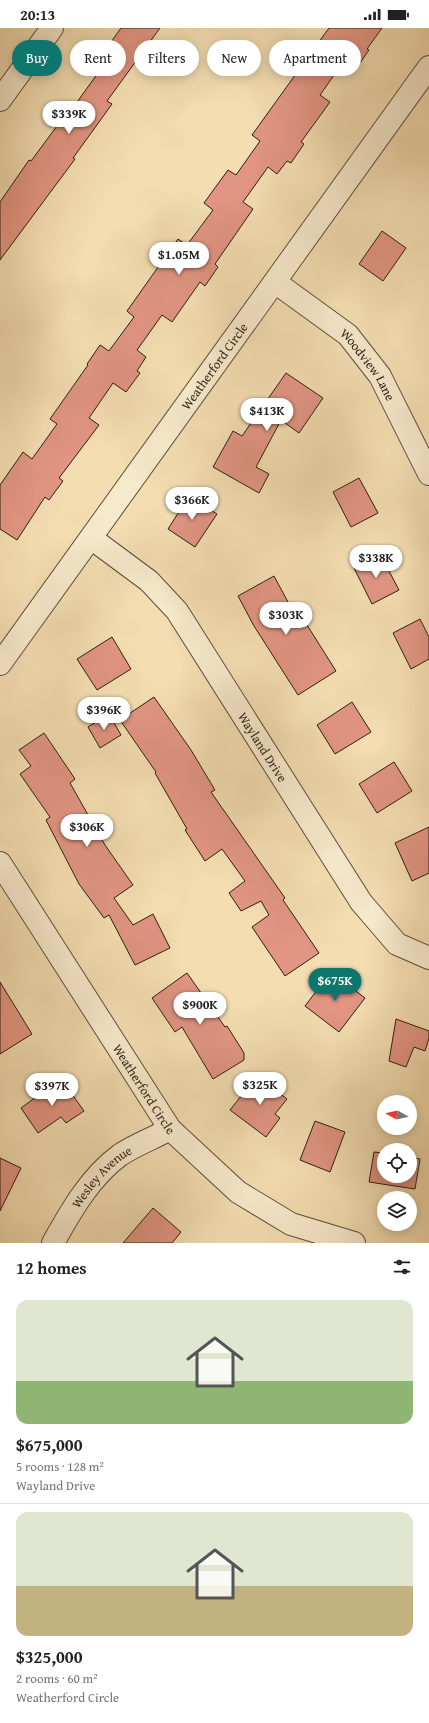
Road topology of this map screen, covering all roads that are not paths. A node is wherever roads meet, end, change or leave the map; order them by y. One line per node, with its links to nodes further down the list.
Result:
1 (52, 28): 3 (street)
2 (429, 67): 5 (street, Weatherford Circle)
3 (7, 76): 4 (street)
4 (0, 100)
5 (275, 282): 6 (street, Woodview Lane); 7 (street, Weatherford Circle)
6 (429, 474)
7 (91, 538): 8 (street, Weatherford Circle); 10 (street, Wayland Drive)
8 (0, 664)
9 (0, 863): 11 (street, Weatherford Circle)
10 (429, 958)
11 (170, 1129): 12 (street, Wesley Avenue); 13 (street, Weatherford Circle)
12 (53, 1243)
13 (354, 1243)

